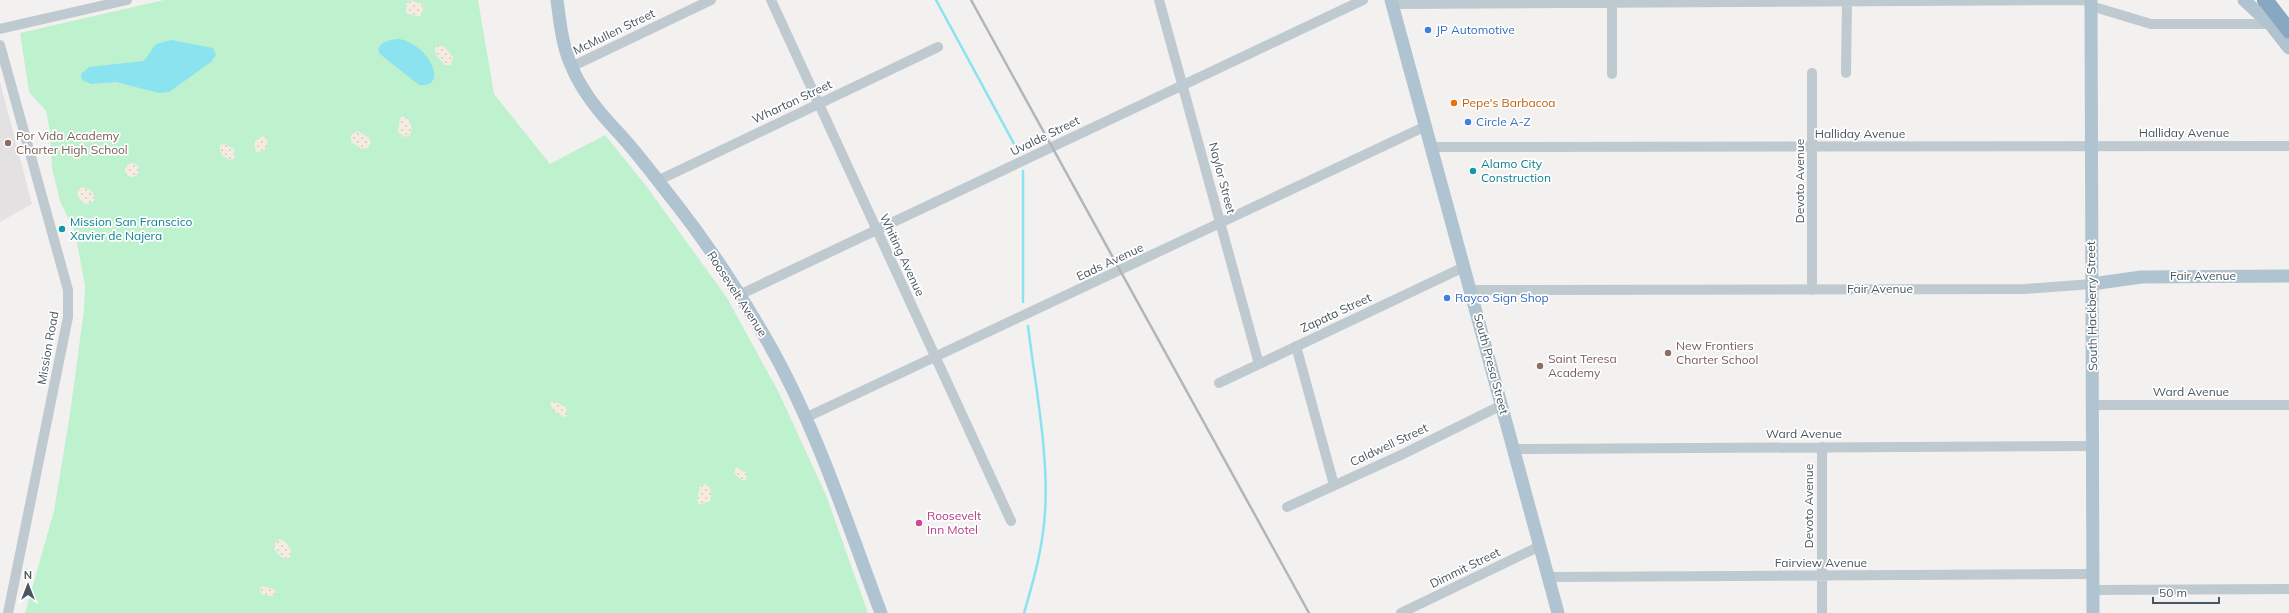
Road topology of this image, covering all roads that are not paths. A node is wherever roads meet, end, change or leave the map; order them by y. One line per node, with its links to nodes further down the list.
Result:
1 (127, 0): 14 (street)
2 (557, 0): 19 (main road, Roosevelt Avenue)
3 (710, 0): 19 (street, McMullen Street)
4 (771, 0): 24 (street, Whiting Avenue)
5 (1159, 0): 23 (street, Naylor Street)
6 (1363, 0): 23 (street, Uvalde Street)
7 (2244, 0): 13 (main road)
8 (2265, 0): 15 (highway)
9 (1847, 1): 11 (street); 12 (street); 21 (street)
10 (1392, 2): 11 (street); 25 (main road, South Presa Street)
11 (1612, 2): 22 (street)
12 (2091, 2): 13 (street); 28 (main road, South Hackberry Street)
13 (2270, 24): 18 (main road)
14 (0, 29)
15 (2289, 31)
16 (0, 45): 59 (street, Mission Road)
17 (938, 47): 24 (street, Wharton Street)
18 (2289, 48)
19 (571, 67): 30 (main road, Roosevelt Avenue)
20 (1812, 73): 29 (street, Devoto Avenue)
21 (1846, 73)
22 (1612, 74)
23 (1182, 85): 31 (street, Naylor Street); 32 (street, Uvalde Street)
24 (818, 104): 30 (street, Wharton Street); 32 (street, Whiting Avenue)
25 (1426, 126): 27 (main road, South Presa Street); 31 (street, Eads Avenue)
26 (2289, 146): 28 (street, Halliday Avenue)
27 (1432, 147): 29 (street, Halliday Avenue); 33 (main road, South Presa Street)
28 (2090, 147): 29 (street, Halliday Avenue); 35 (main road, South Hackberry Street)
29 (1813, 148): 37 (street, Devoto Avenue)
30 (656, 181): 38 (main road, Roosevelt Avenue)
31 (1220, 224): 40 (street, Eads Avenue); 41 (street, Naylor Street)
32 (877, 231): 38 (street, Uvalde Street); 40 (street, Whiting Avenue)
33 (1464, 267): 36 (main road, South Presa Street); 39 (street, Zapata Street)
34 (2289, 276): 35 (main road, Fair Avenue)
35 (2092, 284): 37 (street, Fair Avenue); 44 (main road, South Hackberry Street)
36 (1470, 290): 37 (street, Fair Avenue); 43 (main road, South Presa Street)
37 (1812, 290)
38 (739, 295): 46 (main road, Roosevelt Avenue)
39 (1296, 346): 41 (street, Zapata Street); 50 (street)
40 (936, 358): 46 (street, Eads Avenue); 52 (street, Whiting Avenue)
41 (1259, 364): 42 (street, Zapata Street)
42 (1219, 383)
43 (1502, 405): 49 (main road, South Presa Street); 50 (street, Caldwell Street)
44 (2093, 405): 45 (street, Ward Avenue); 47 (main road, South Hackberry Street)
45 (2289, 405)
46 (805, 418): 60 (main road, Roosevelt Avenue)
47 (2094, 446): 48 (street, Ward Avenue); 54 (main road, South Hackberry Street)
48 (1822, 447): 49 (street, Ward Avenue); 55 (street, Devoto Avenue)
49 (1514, 449): 53 (main road, South Presa Street)
50 (1334, 485): 51 (street, Caldwell Street)
51 (1287, 507)
52 (1011, 521)
53 (1540, 546): 56 (main road, South Presa Street); 61 (street, Dimmit Street)
54 (2093, 574): 55 (street, Fairview Avenue); 57 (main road, South Hackberry Street)
55 (1822, 576): 56 (street, Fairview Avenue); 63 (street, Devoto Avenue)
56 (1549, 577): 62 (main road, South Presa Street)
57 (2093, 590): 58 (street); 64 (main road, South Hackberry Street)
58 (2289, 590)
59 (8, 613)
60 (881, 613)
61 (1402, 613)
62 (1558, 613)
63 (1822, 613)
64 (2093, 613)

